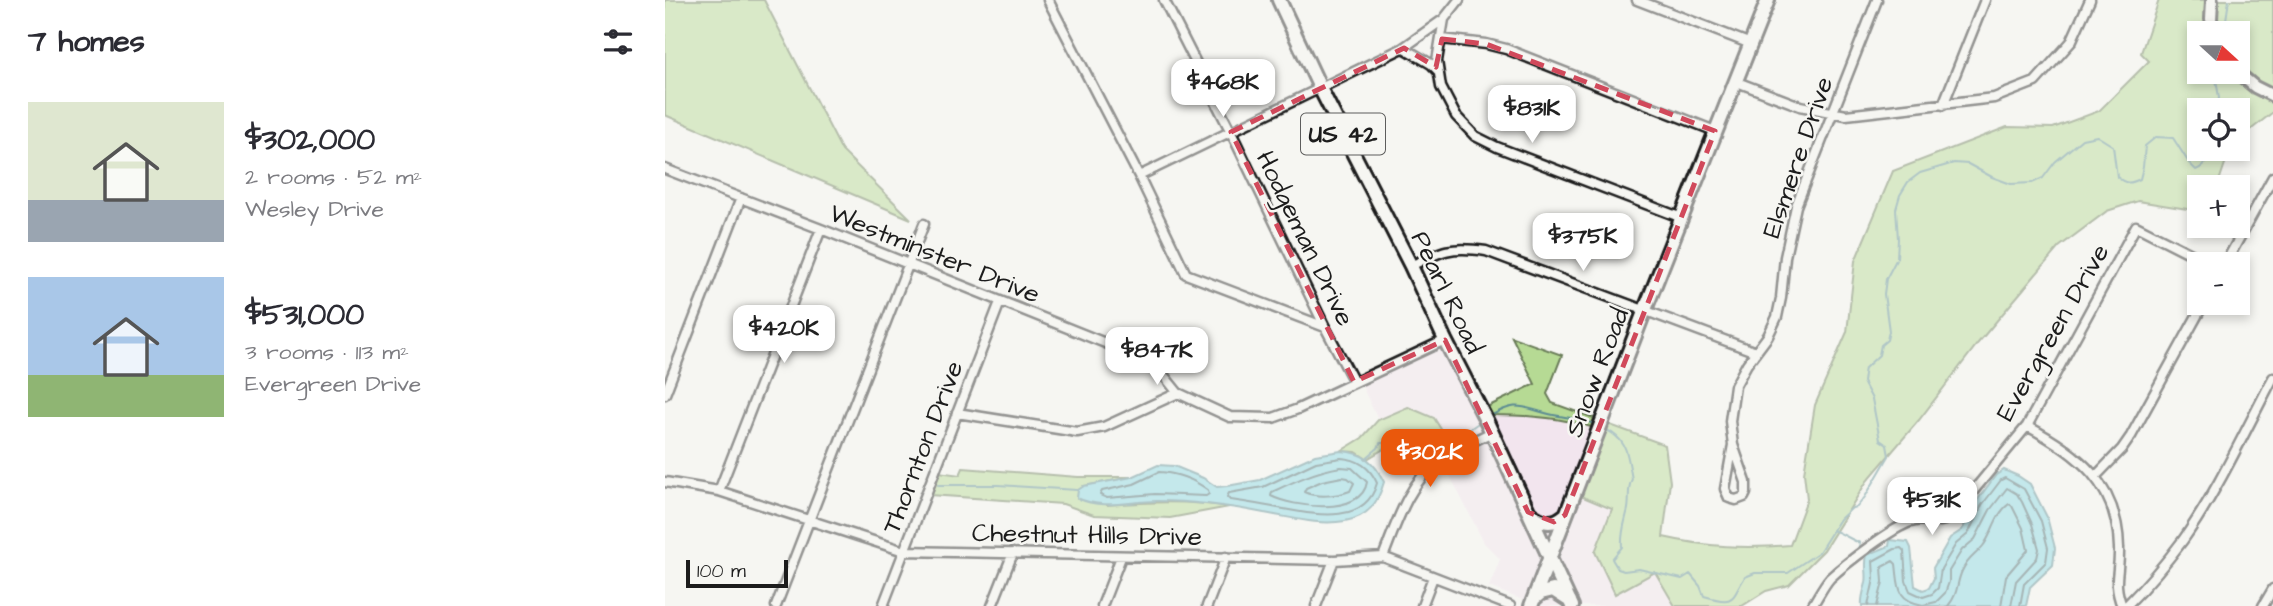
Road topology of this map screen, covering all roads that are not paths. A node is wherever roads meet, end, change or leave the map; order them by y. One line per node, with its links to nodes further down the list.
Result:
1 (1048, 0): 26 (street)
2 (1164, 0): 24 (street, Hodgeman Drive)
3 (1279, 0): 19 (main road, Pearl Road / US 42)
4 (1459, 0): 11 (street)
5 (1637, 0): 14 (street)
6 (1768, 0): 14 (main road, Snow Road)
7 (1877, 0): 22 (street, Elsmere Drive)
8 (1985, 0): 21 (street)
9 (2089, 0): 21 (street)
10 (2212, 0): 12 (street)
11 (1444, 19): 13 (street); 15 (street)
12 (2211, 21)
13 (1442, 39): 16 (street); 23 (street)
14 (1751, 44): 17 (main road, Snow Road)
15 (1404, 48): 16 (street); 19 (street)
16 (1438, 71): 29 (street)
17 (1737, 82): 22 (street); 23 (main road, Snow Road)
18 (2251, 84): 20 (street)
19 (1320, 88): 24 (street); 35 (main road, Pearl Road / US 42)
20 (2273, 96)
21 (1943, 105): 22 (street)
22 (1832, 113): 41 (street, Elsmere Drive)
23 (1715, 131): 29 (main road, Snow Road)
24 (1231, 132): 26 (street); 39 (street, Hodgeman Drive)
25 (665, 169): 28 (street, Westminster Drive)
26 (1139, 176): 39 (street)
27 (2273, 177): 33 (street)
28 (741, 198): 31 (street, Westminster Drive); 45 (street)
29 (1682, 218): 37 (main road, Snow Road)
30 (923, 224): 34 (street)
31 (821, 229): 34 (street, Westminster Drive); 52 (street)
32 (2187, 252): 48 (street, Evergreen Drive)
33 (2232, 252)
34 (907, 264): 36 (street, Westminster Drive); 55 (street)
35 (1411, 266): 37 (street); 40 (main road, Pearl Road / US 42)
36 (1000, 302): 44 (street, Westminster Drive); 46 (street, Thornton Drive)
37 (1644, 312): 41 (street); 54 (main road, Snow Road)
38 (2197, 315): 50 (street)
39 (1325, 327): 43 (street, Hodgeman Drive)
40 (1445, 340): 43 (street); 47 (main road, Pearl Road / US 42)
41 (1756, 352): 49 (street, Elsmere Drive)
42 (2273, 378): 76 (street)
43 (1354, 382): 44 (street)
44 (1178, 393): 46 (street)
45 (665, 394)
46 (957, 413): 56 (street, Thornton Drive)
47 (1487, 423): 53 (main road, Pearl Road / US 42); 60 (street)
48 (2027, 426): 50 (street); 75 (street, Evergreen Drive)
49 (1733, 445): 49 (street, Elsmere Drive)
50 (2096, 476): 76 (street)
51 (665, 482): 52 (street, Chestnut Hills Drive)
52 (719, 491): 55 (street, Chestnut Hills Drive)
53 (1528, 512): 54 (main road); 61 (main road, Pearl Road / US 42)
54 (1565, 515): 61 (main road, Snow Road)
55 (809, 519): 56 (street, Chestnut Hills Drive); 67 (street)
56 (904, 551): 57 (street, Chestnut Hills Drive); 68 (street, Thornton Drive)
57 (1013, 553): 58 (street, Chestnut Hills Drive); 69 (street)
58 (1121, 557): 59 (street, Chestnut Hills Drive); 70 (street)
59 (1226, 557): 62 (street, Chestnut Hills Drive); 71 (street)
60 (1383, 557): 62 (street, Chestnut Hills Drive); 63 (street, Chestnut Hills Drive)
61 (1549, 558): 65 (main road, Snow Road); 66 (main road, Pearl Road / US 42)
62 (1334, 560): 72 (street)
63 (1433, 577): 73 (street); 74 (street, Chestnut Hills Drive)
64 (2273, 589): 77 (street)
65 (1532, 602): 66 (main road)
66 (1571, 604)
67 (776, 606)
68 (883, 606)
69 (992, 606)
70 (1102, 606)
71 (1207, 606)
72 (1316, 606)
73 (1422, 606)
74 (1510, 606)
75 (1812, 606)
76 (2124, 606)
77 (2263, 606)

